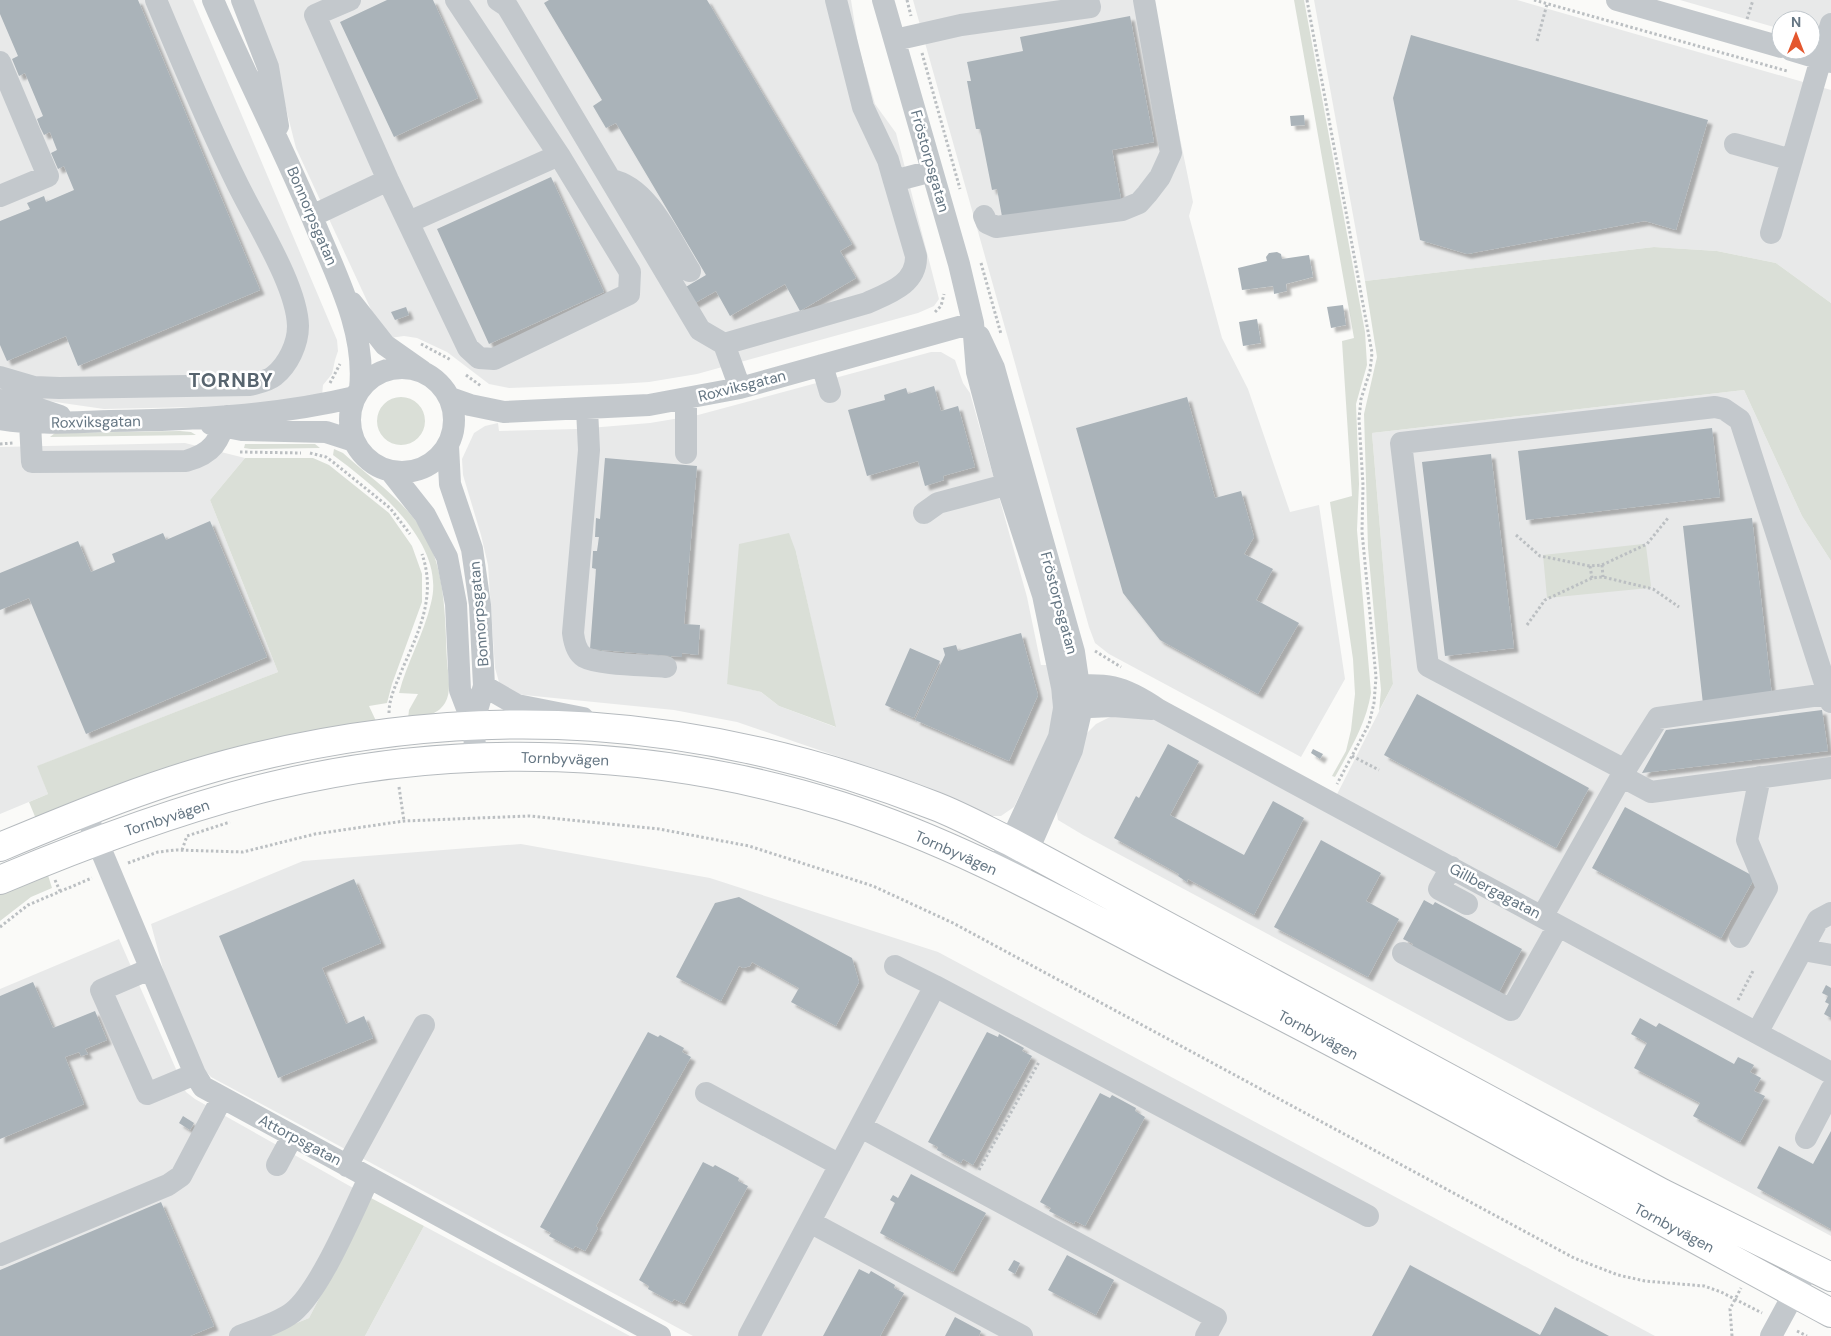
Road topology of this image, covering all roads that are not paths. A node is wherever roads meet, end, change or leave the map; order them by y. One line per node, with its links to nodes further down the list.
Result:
1 (156, 0): 37 (street)
2 (213, 0): 18 (street, Bonnorpsgatan)
3 (242, 0): 18 (street, Bonnorpsgatan)
4 (350, 0): 23 (street)
5 (456, 0): 20 (street)
6 (836, 0): 25 (street)
7 (883, 0): 13 (street, Fröstorpsgatan)
8 (1088, 0): 13 (street)
9 (1144, 0): 28 (street)
10 (1617, 0): 14 (street)
11 (507, 2): 24 (street)
12 (1831, 24): 17 (street)
13 (895, 40): 22 (street, Fröstorpsgatan)
14 (1771, 44)
15 (1810, 60): 17 (street)
16 (0, 62): 26 (street)
17 (1822, 66): 21 (street)
18 (280, 142): 27 (street, Bonnorpsgatan)
19 (1735, 144): 21 (street)
20 (559, 155): 29 (street); 29 (street)
21 (1792, 160): 30 (street)
22 (932, 171): 25 (street); 33 (street, Fröstorpsgatan)
23 (388, 180): 27 (street); 29 (street)
24 (611, 180): 31 (street); 34 (street)
25 (894, 181): 34 (street)
26 (0, 196)
27 (312, 216): 32 (street, Bonnorpsgatan)
28 (984, 216)
29 (409, 222)
30 (1771, 233)
31 (690, 271)
32 (343, 290): 36 (street, Bonnorpsgatan); 40 (street, Bonnorpsgatan)
33 (973, 324): 35 (street, Roxviksgatan); 54 (street, Fröstorpsgatan)
34 (724, 344): 38 (street)
35 (822, 365): 38 (street, Roxviksgatan); 39 (street)
36 (427, 374): 40 (street); 41 (street)
37 (0, 377)
38 (740, 388): 43 (street, Roxviksgatan)
39 (830, 392)
40 (358, 393): 48 (street, Roxviksgatan); 51 (street)
41 (450, 398): 45 (street, Roxviksgatan); 50 (street)
42 (0, 400): 47 (street)
43 (686, 400): 44 (street, Roxviksgatan); 52 (street)
44 (587, 409): 45 (street, Roxviksgatan); 56 (street)
45 (504, 412): 50 (street, Roxviksgatan)
46 (0, 419): 49 (street, Roxviksgatan)
47 (77, 422): 48 (street, Roxviksgatan); 49 (street, Roxviksgatan)
48 (222, 429): 49 (street); 51 (street, Roxviksgatan)
49 (30, 433)
50 (451, 438): 53 (street); 57 (street, Bonnorpsgatan)
51 (354, 441): 53 (street)
52 (686, 453)
53 (391, 472): 60 (street, Bonnorpsgatan)
54 (1016, 482): 55 (street); 58 (street, Fröstorpsgatan)
55 (924, 513)
56 (666, 666)
57 (484, 686): 60 (street, Bonnorpsgatan); 61 (street)
58 (1072, 697): 68 (street, Fröstorpsgatan); 70 (street, Gillbergagatan)
59 (1829, 698): 64 (street); 64 (street)
60 (474, 724): 61 (main road, Tornbyvägen); 62 (street, Bonnorpsgatan); 66 (main road, Tornbyvägen)
61 (650, 731): 68 (main road, Tornbyvägen)
62 (476, 757): 67 (main road, Tornbyvägen); 71 (main road, Tornbyvägen)
63 (1831, 768): 65 (street)
64 (1623, 773): 65 (street); 75 (street)
65 (1760, 777): 76 (street)
66 (84, 812): 67 (street, Attorpsgatan); 69 (main road, Tornbyvägen)
67 (96, 842): 72 (main road, Tornbyvägen); 81 (street, Attorpsgatan)
68 (1020, 846): 71 (street, Fröstorpsgatan); 100 (main road, Tornbyvägen)
69 (0, 847)
70 (1451, 868): 73 (street); 75 (street, Gillbergagatan)
71 (1006, 876): 101 (main road, Tornbyvägen)
72 (0, 880)
73 (1466, 904)
74 (1831, 913): 77 (street)
75 (1550, 921): 78 (street); 84 (street, Gillbergagatan)
76 (1740, 937)
77 (1803, 950): 79 (street); 84 (street)
78 (1402, 953)
79 (1831, 955)
80 (895, 966): 82 (street)
81 (150, 969): 86 (street, Attorpsgatan); 86 (street)
82 (935, 986): 90 (street); 97 (street)
83 (424, 1025): 95 (street)
84 (1762, 1025): 85 (street, Gillbergagatan)
85 (1831, 1073)
86 (195, 1074): 89 (street, Attorpsgatan)
87 (1831, 1090): 92 (street)
88 (706, 1093): 94 (street)
89 (222, 1098): 91 (street, Attorpsgatan); 99 (street)
90 (861, 1126): 94 (street); 108 (street)
91 (292, 1137): 93 (street); 95 (street, Attorpsgatan)
92 (1806, 1138)
93 (277, 1165)
94 (840, 1165): 98 (street)
95 (347, 1166): 96 (street, Attorpsgatan)
96 (369, 1178): 104 (street); 105 (street, Attorpsgatan)
97 (1368, 1216)
98 (810, 1222): 106 (street); 107 (street)
99 (0, 1255)
100 (1820, 1271): 101 (street)
101 (1794, 1293): 102 (main road, Tornbyvägen); 103 (street)
102 (1831, 1313)
103 (1775, 1329)
104 (240, 1336)
105 (660, 1336)
106 (750, 1336)
107 (1022, 1336)
108 (1206, 1336)

